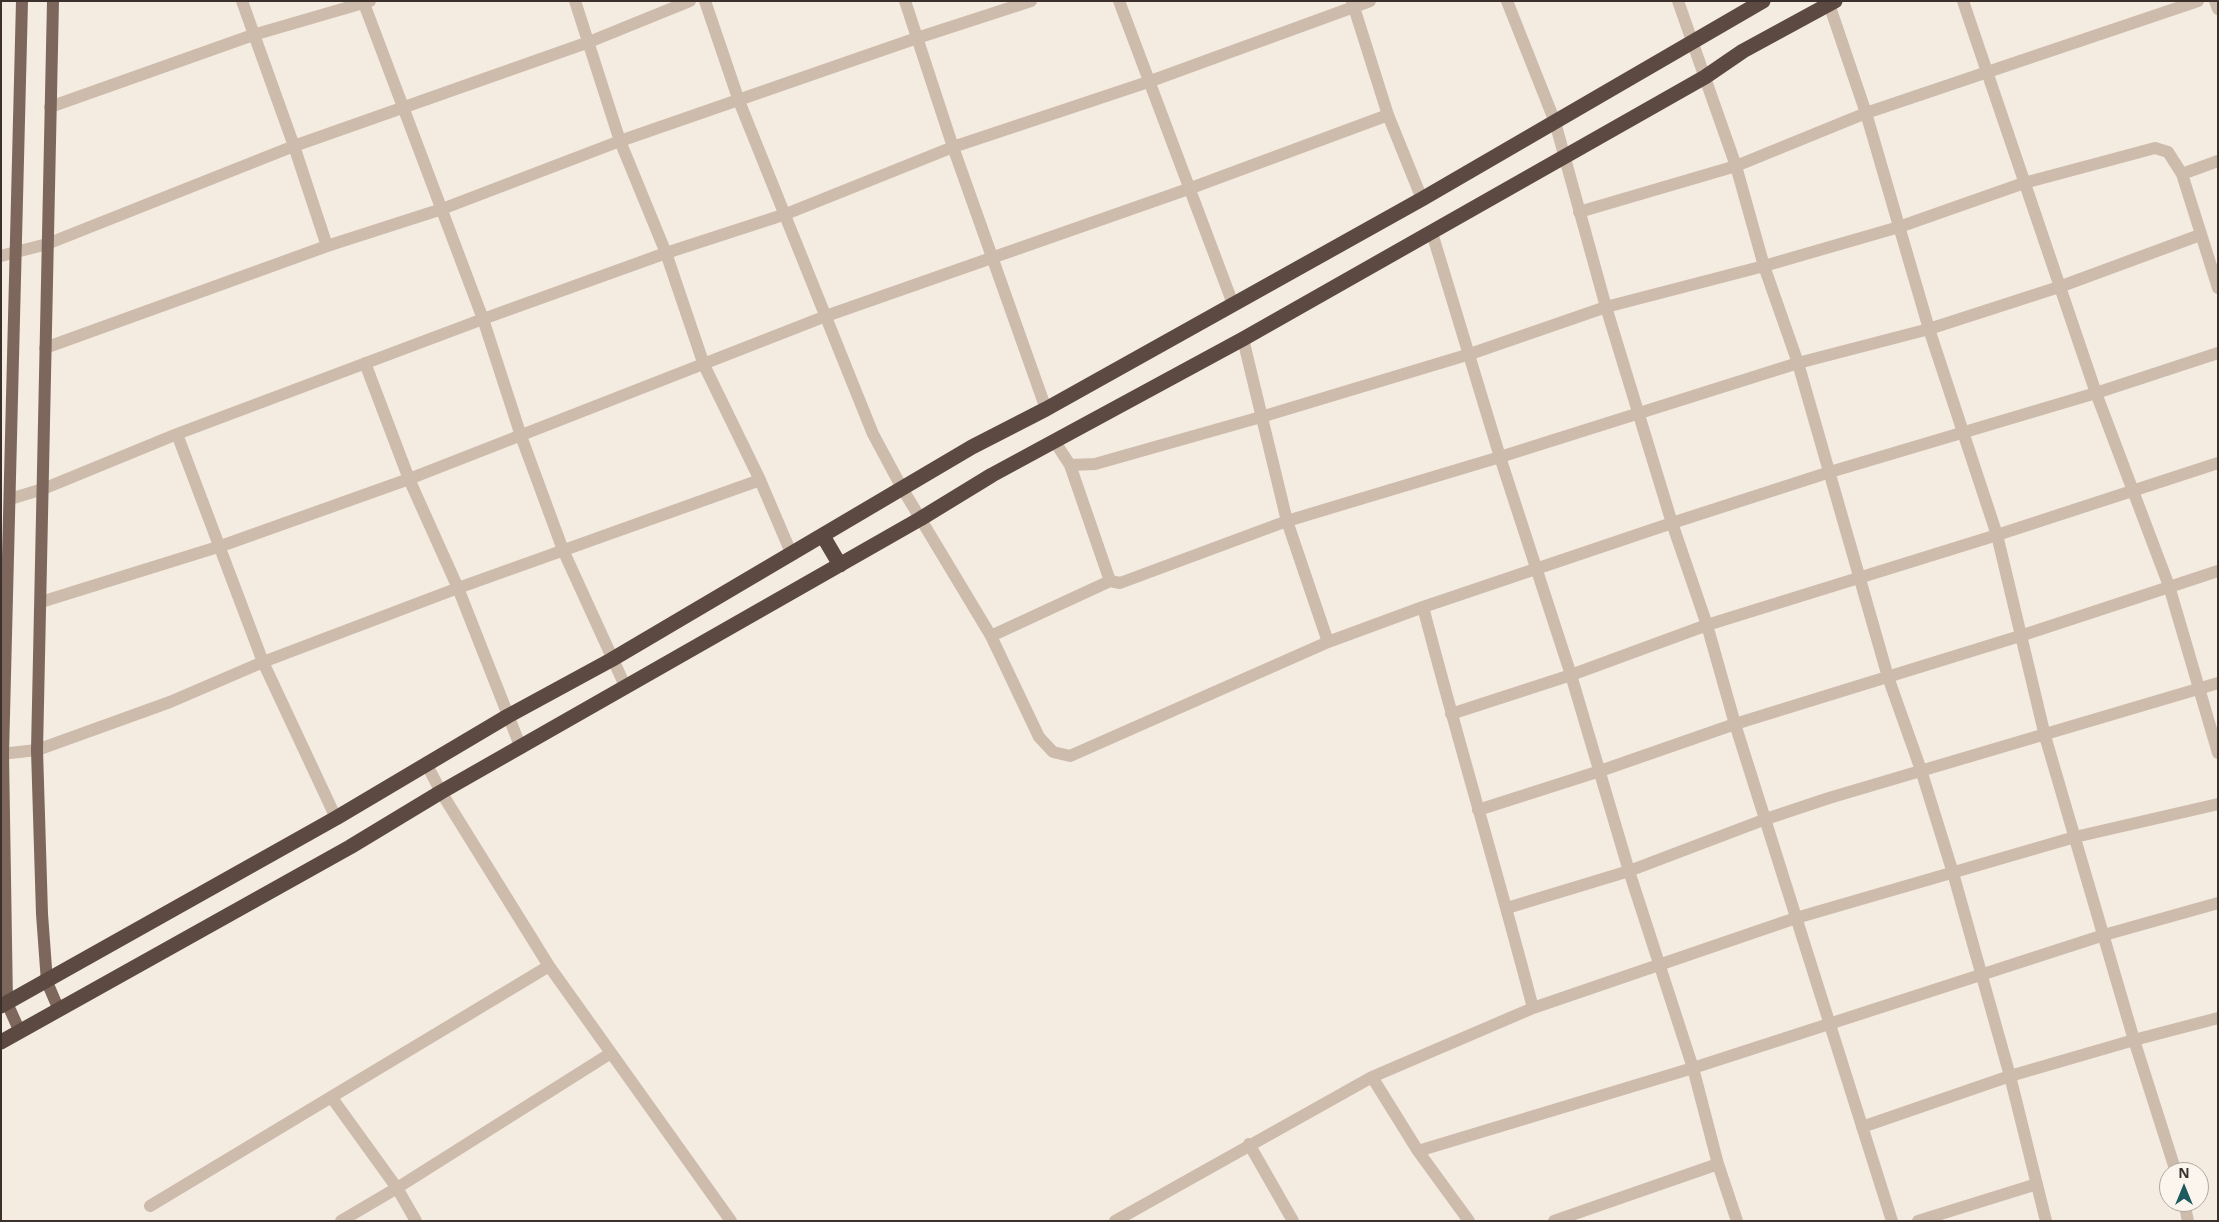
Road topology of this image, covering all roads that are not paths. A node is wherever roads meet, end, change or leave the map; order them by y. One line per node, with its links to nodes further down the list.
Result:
1 (22, 1): 52 (main road)
2 (53, 1): 30 (main road)
3 (242, 1): 21 (street)
4 (575, 1): 23 (street)
5 (690, 1): 23 (street)
6 (705, 1): 28 (street)
7 (905, 1): 22 (street)
8 (1031, 1): 22 (street)
9 (1119, 1): 27 (street)
10 (1370, 1): 19 (street)
11 (1507, 1): 33 (street)
12 (1678, 1): 24 (street)
13 (1763, 1): 24 (highway)
14 (1963, 1): 25 (street)
15 (2198, 1): 25 (street)
16 (2215, 1): 20 (street)
17 (366, 2): 21 (street); 29 (street)
18 (1831, 2): 26 (highway); 31 (street)
19 (1353, 4): 27 (street); 32 (street)
20 (2218, 9)
21 (253, 35): 30 (street); 35 (street)
22 (918, 38): 28 (street); 36 (street)
23 (589, 42): 29 (street); 34 (street)
24 (1693, 42): 26 (street); 33 (highway)
25 (1988, 72): 31 (street); 41 (street)
26 (1705, 77): 37 (highway); 39 (street)
27 (1148, 82): 36 (street); 42 (street)
28 (739, 101): 34 (street); 46 (street)
29 (402, 106): 35 (street); 44 (street)
30 (50, 107): 50 (main road)
31 (1866, 113): 39 (street); 47 (street)
32 (1388, 115): 42 (street); 43 (street)
33 (1555, 122): 37 (street); 43 (highway)
34 (620, 141): 44 (street); 53 (street)
35 (294, 146): 50 (street); 51 (street)
36 (953, 147): 46 (street); 55 (street)
37 (1564, 156): 45 (street); 48 (highway)
38 (2218, 161): 40 (street)
39 (1736, 166): 45 (street); 56 (street)
40 (2182, 174): 41 (street); 49 (street)
41 (2024, 184): 47 (street); 57 (street)
42 (1191, 188): 55 (street); 59 (street)
43 (1422, 200): 59 (highway)
44 (442, 209): 51 (street); 62 (street)
45 (1579, 212): 60 (street)
46 (786, 214): 53 (street); 61 (street)
47 (1899, 226): 56 (street); 63 (street)
48 (1432, 233): 64 (highway); 67 (street)
49 (2200, 235): 57 (street); 58 (street)
50 (47, 244): 52 (street); 65 (main road)
51 (327, 246): 65 (street)
52 (15, 252): 54 (street); 88 (main road)
53 (666, 253): 62 (street); 70 (street)
54 (1, 256)
55 (993, 256): 61 (street); 72 (street)
56 (1764, 266): 60 (street); 69 (street)
57 (2059, 287): 63 (street); 71 (street)
58 (2218, 288)
59 (1233, 304): 72 (highway)
60 (1606, 307): 67 (street); 73 (street)
61 (826, 316): 70 (street); 85 (street)
62 (483, 319): 68 (street); 77 (street)
63 (1929, 329): 69 (street); 75 (street)
64 (1243, 339): 74 (street); 78 (highway)
65 (45, 348): 86 (main road)
66 (2218, 353): 71 (street)
67 (1470, 354): 74 (street); 79 (street)
68 (365, 363): 76 (street); 83 (street)
69 (1798, 363): 73 (street); 82 (street)
70 (704, 365): 77 (street); 84 (street)
71 (2096, 393): 75 (street); 87 (street)
72 (1046, 409): 85 (highway)
73 (1640, 414): 79 (street); 91 (street)
74 (1261, 417): 81 (street); 90 (street)
75 (1962, 432): 82 (street); 92 (street)
76 (177, 434): 86 (street); 94 (street)
77 (521, 436): 83 (street); 95 (street)
78 (1055, 442): 81 (street); 89 (highway)
79 (1500, 458): 90 (street); 98 (street)
80 (2218, 463): 87 (street)
81 (1070, 465): 101 (street)
82 (1830, 472): 91 (street); 100 (street)
83 (409, 478): 94 (street); 103 (street)
84 (760, 480): 95 (street); 96 (street)
85 (902, 488): 89 (street); 93 (highway)
86 (43, 489): 88 (street); 104 (main road)
87 (2132, 491): 92 (street); 102 (street)
88 (10, 499): 124 (main road)
89 (920, 519): 97 (highway); 107 (street)
90 (1287, 521): 101 (street); 109 (street)
91 (1672, 523): 98 (street); 106 (street)
92 (1997, 535): 100 (street); 108 (street)
93 (823, 536): 96 (highway); 97 (highway)
94 (221, 546): 104 (street); 111 (street)
95 (563, 550): 103 (street); 110 (street)
96 (792, 555): 110 (highway)
97 (840, 565): 115 (highway)
98 (1536, 569): 105 (street); 112 (street)
99 (2218, 571): 102 (street)
100 (1859, 577): 106 (street); 113 (street)
101 (1110, 581): 107 (street)
102 (2170, 586): 108 (street); 116 (street)
103 (458, 588): 111 (street); 118 (street)
104 (41, 602): 122 (main road)
105 (1423, 607): 109 (street); 117 (street)
106 (1707, 625): 112 (street); 119 (street)
107 (991, 636): 109 (street)
108 (2020, 636): 113 (street); 120 (street)
109 (1328, 642)
110 (611, 660): 115 (street); 118 (highway)
111 (264, 662): 122 (street); 131 (street)
112 (1571, 675): 117 (street); 127 (street)
113 (1888, 677): 119 (street); 126 (street)
114 (2218, 683): 116 (street)
115 (626, 688): 121 (highway)
116 (2199, 690): 120 (street); 123 (street)
117 (1451, 714): 130 (street)
118 (508, 716): 121 (street); 125 (highway)
119 (1735, 724): 127 (street); 132 (street)
120 (2045, 736): 126 (street); 133 (street)
121 (521, 748): 128 (highway)
122 (37, 750): 124 (street); 143 (main road)
123 (2218, 753)
124 (2, 754): 144 (main road)
125 (426, 763): 128 (street); 131 (highway)
126 (1921, 770): 132 (street); 135 (street)
127 (1600, 771): 130 (street); 134 (street)
128 (441, 792): 141 (street); 146 (highway)
129 (2218, 804): 133 (street)
130 (1478, 810): 137 (street)
131 (336, 818): 143 (highway)
132 (1766, 820): 134 (street); 138 (street)
133 (2075, 837): 135 (street); 139 (street)
134 (1629, 871): 137 (street); 140 (street)
135 (1954, 873): 138 (street); 142 (street)
136 (2218, 903): 139 (street)
137 (1507, 908): 145 (street)
138 (1796, 918): 140 (street); 148 (street)
139 (2104, 935): 142 (street); 150 (street)
140 (1659, 964): 145 (street); 153 (street)
141 (549, 966): 152 (street); 156 (street)
142 (1983, 975): 148 (street); 154 (street)
143 (46, 982): 144 (highway); 146 (main road)
144 (4, 1004): 149 (main road)
145 (1533, 1008): 155 (street)
146 (59, 1010): 149 (highway)
147 (2218, 1018): 150 (street)
148 (1829, 1024): 153 (street); 157 (street)
149 (20, 1032): 151 (highway)
150 (2134, 1040): 154 (street); 160 (street)
151 (1, 1042)
152 (612, 1053): 163 (street); 167 (street)
153 (1693, 1068): 159 (street); 161 (street)
154 (2010, 1076): 157 (street); 162 (street)
155 (1372, 1077): 158 (street); 159 (street)
156 (332, 1098): 163 (street); 164 (street)
157 (1862, 1127): 173 (street)
158 (1249, 1144): 168 (street); 169 (street)
159 (1418, 1151): 170 (street)
160 (2173, 1162)
161 (1718, 1164): 171 (street); 172 (street)
162 (2037, 1184): 174 (street); 175 (street)
163 (397, 1188): 165 (street); 166 (street)
164 (150, 1206)
165 (341, 1221)
166 (416, 1221)
167 (731, 1221)
168 (1115, 1221)
169 (1293, 1221)
170 (1469, 1221)
171 (1554, 1221)
172 (1737, 1221)
173 (1892, 1221)
174 (1918, 1221)
175 (2046, 1221)

